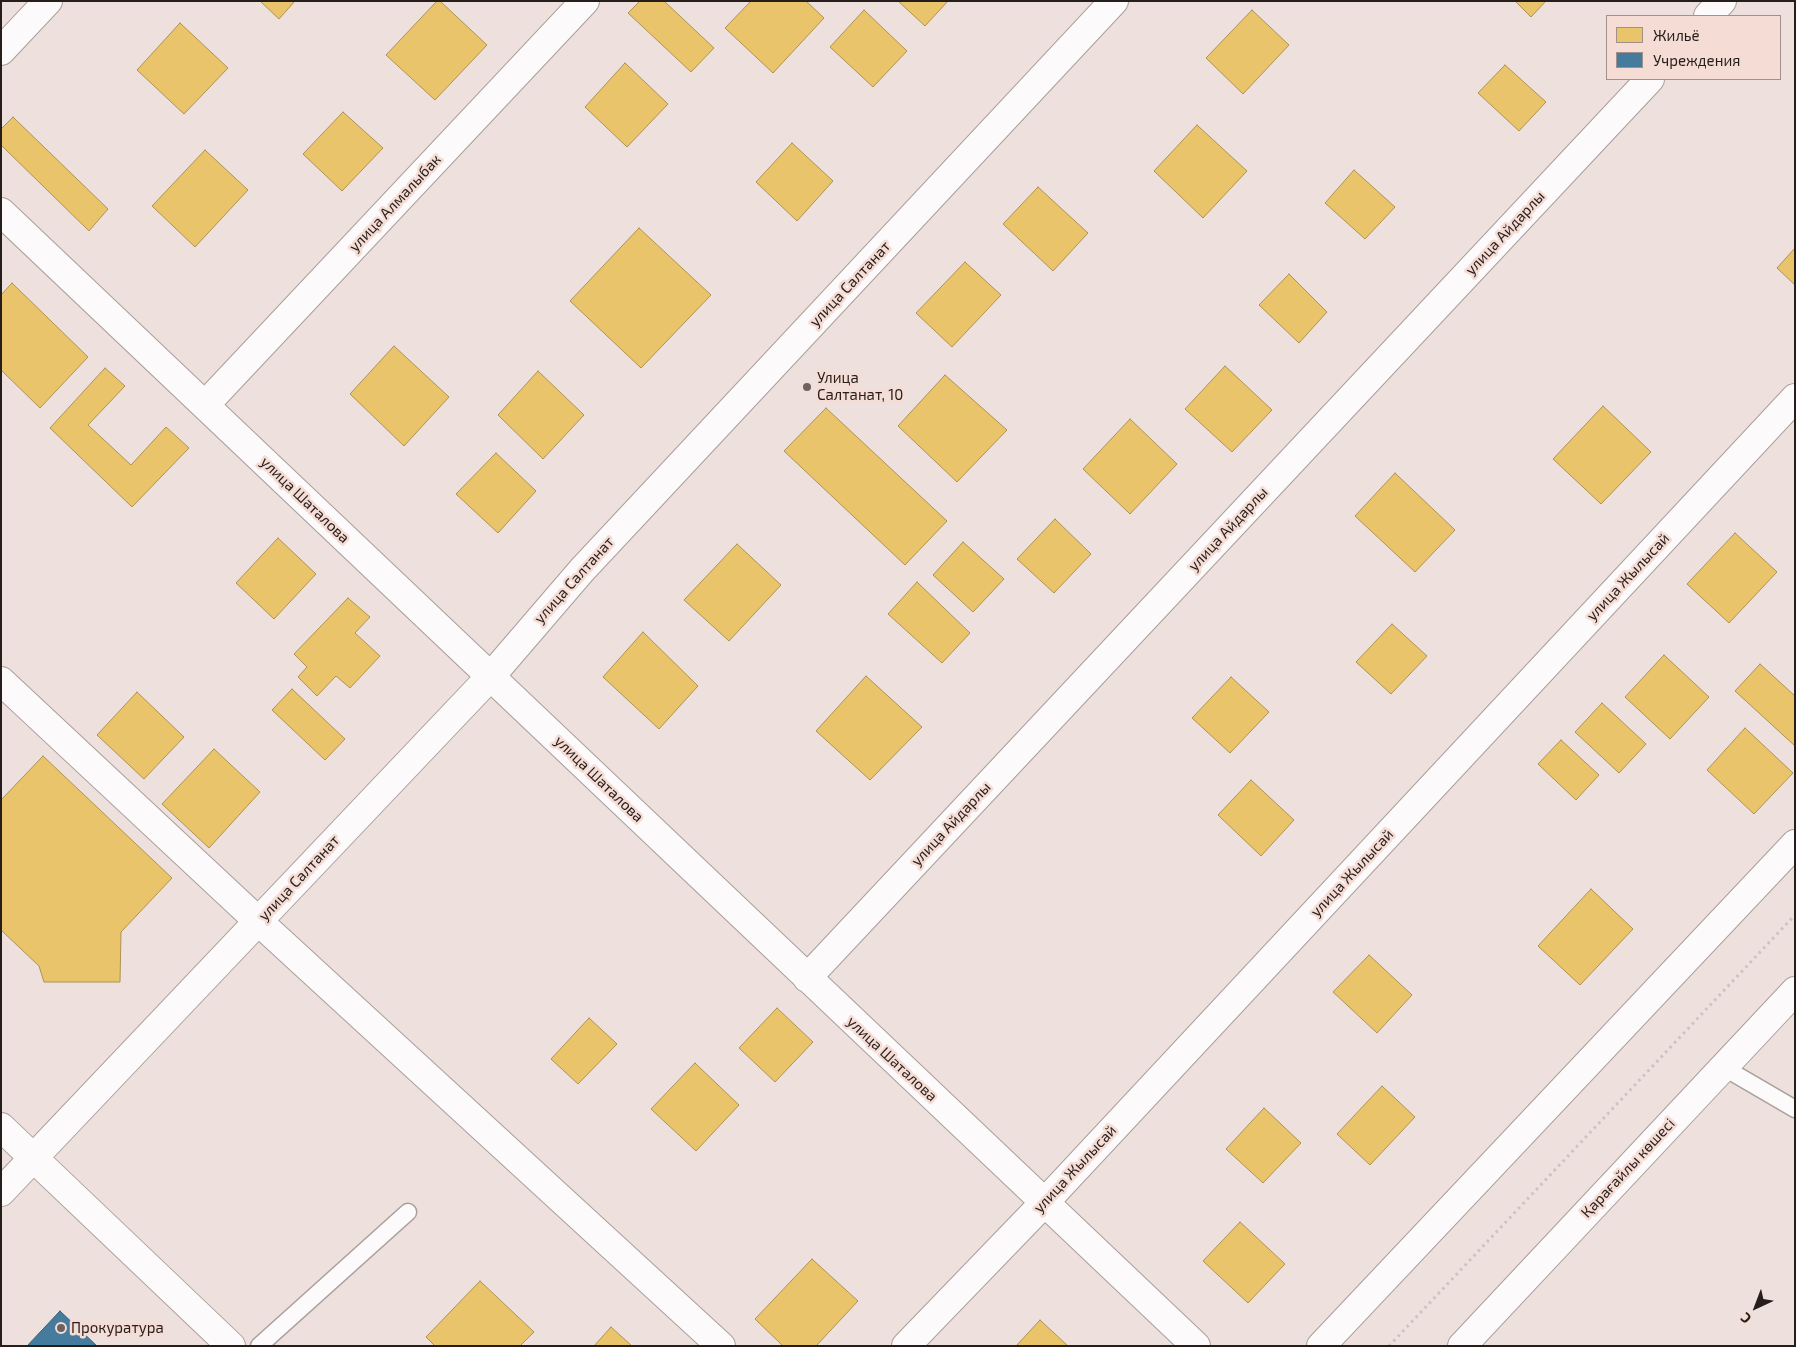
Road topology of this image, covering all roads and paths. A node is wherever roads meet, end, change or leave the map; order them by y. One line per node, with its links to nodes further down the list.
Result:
1 (48, 1): 6 (street)
2 (584, 1): 10 (street, улица Алмалыбак)
3 (1114, 1): 11 (street, улица Салтанат)
4 (1722, 1): 5 (street)
5 (1709, 15)
6 (1, 50)
7 (1649, 80): 16 (street, улица Айдарлы)
8 (1, 212): 10 (street, улица Шаталова)
9 (1795, 398): 23 (street, улица Жылысай)
10 (205, 405): 11 (street, улица Шаталова)
11 (491, 676): 15 (street, улица Салтанат); 16 (street, улица Шаталова)
12 (1, 681): 15 (street)
13 (1795, 844): 30 (street)
14 (1795, 915): 31 (path)
15 (258, 921): 21 (street, улица Салтанат); 27 (street)
16 (807, 978): 23 (street, улица Шаталова)
17 (1795, 991): 18 (street, Қарағайлы көшесі)
18 (1723, 1067): 19 (lane); 32 (street, Қарағайлы көшесі)
19 (1795, 1110)
20 (1, 1127): 21 (street)
21 (33, 1158): 22 (street, улица Салтанат); 25 (street)
22 (1, 1192)
23 (1044, 1203): 28 (street, улица Жылысай); 29 (street, улица Шаталова)
24 (408, 1212): 26 (lane)
25 (231, 1346)
26 (259, 1346)
27 (721, 1346)
28 (906, 1346)
29 (1196, 1346)
30 (1321, 1346)
31 (1389, 1346)
32 (1462, 1346)

